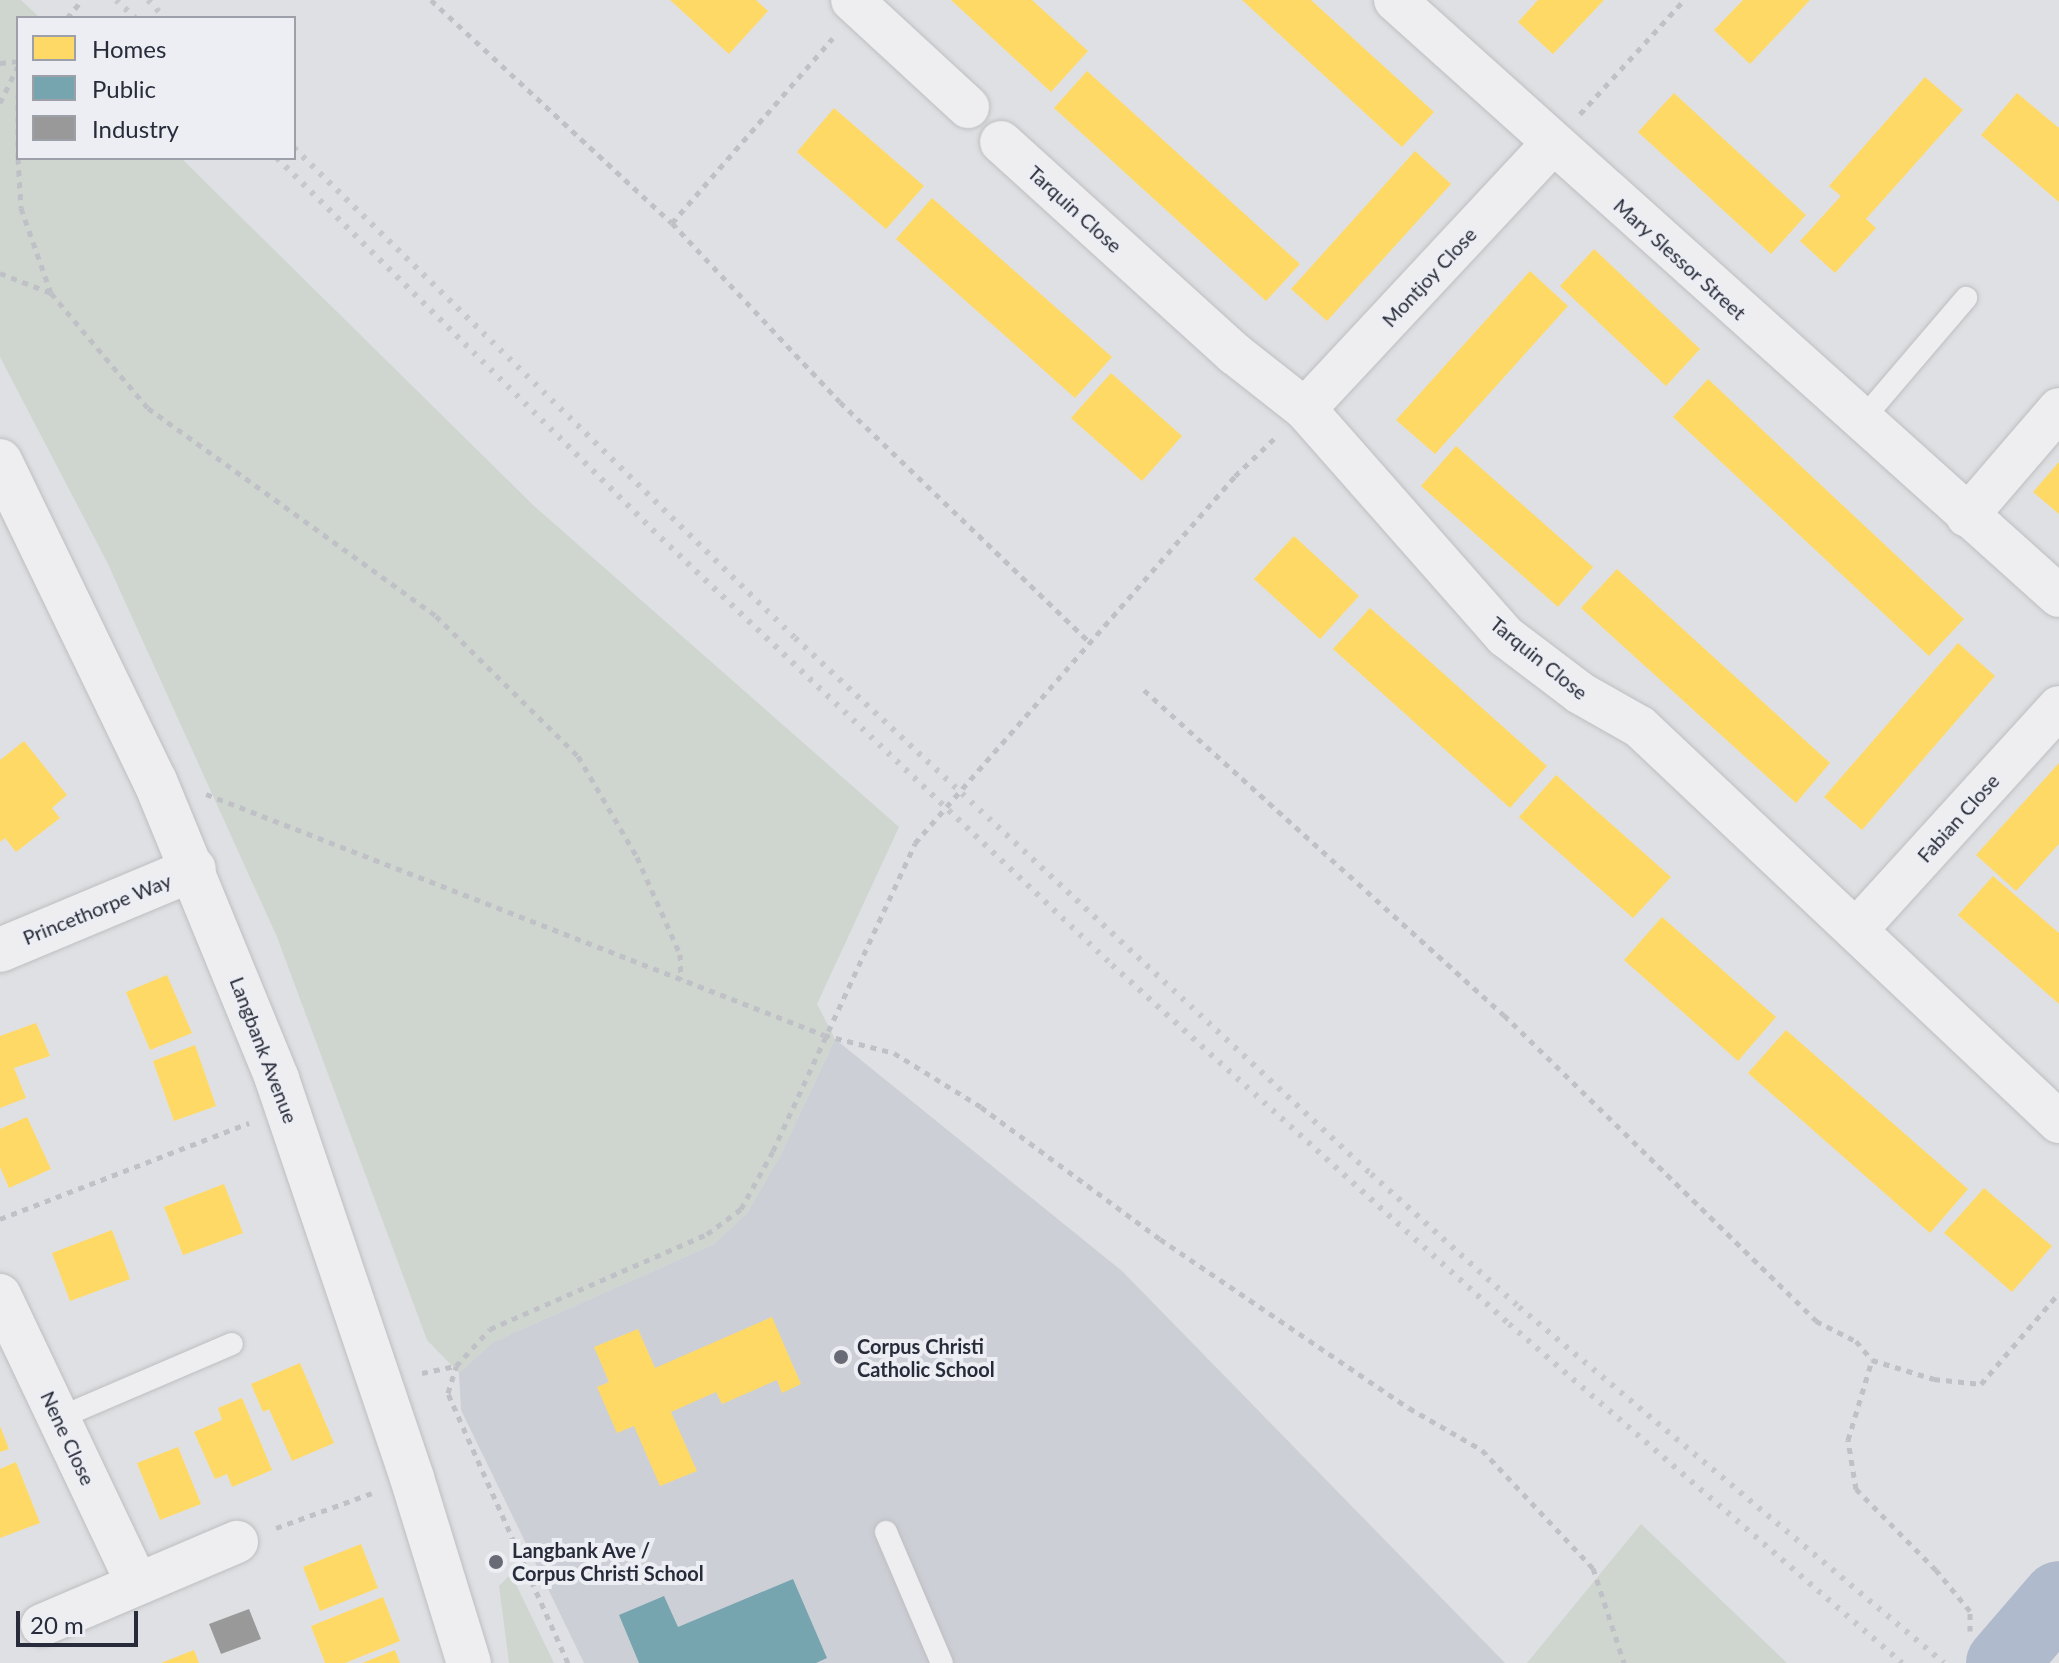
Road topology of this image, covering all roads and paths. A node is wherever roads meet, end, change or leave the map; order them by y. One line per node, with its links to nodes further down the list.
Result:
1 (82, 0): 6 (path)
2 (431, 0): 13 (path)
3 (1684, 0): 11 (path)
4 (856, 4): 9 (street); 13 (path)
5 (1408, 4): 11 (street, Mary Slessor Street)
6 (69, 16)
7 (16, 68): 8 (path)
8 (0, 103)
9 (968, 107)
10 (1001, 142): 17 (street, Tarquin Close)
11 (1552, 144): 17 (street, Montjoy Close); 19 (street, Mary Slessor Street)
12 (18, 160): 15 (path)
13 (672, 223): 23 (path)
14 (0, 273): 15 (path)
15 (51, 293): 30 (path)
16 (1966, 298): 19 (lane)
17 (1305, 409): 23 (path); 28 (street, Tarquin Close)
18 (2059, 409): 21 (street)
19 (1861, 421): 21 (street, Mary Slessor Street)
20 (0, 461): 26 (street, Langbank Avenue)
21 (1967, 516): 22 (street, Mary Slessor Street)
22 (2059, 596)
23 (1090, 643): 31 (path)
24 (1144, 690): 38 (path)
25 (2059, 707): 28 (street, Fabian Close)
26 (155, 781): 27 (street, Langbank Avenue); 30 (path)
27 (194, 869): 29 (street, Princethorpe Way); 32 (street, Langbank Avenue)
28 (1857, 929): 33 (street, Tarquin Close)
29 (0, 950)
30 (681, 979): 31 (path)
31 (824, 1035): 47 (path); 49 (path)
32 (287, 1111): 34 (path); 40 (street, Langbank Avenue)
33 (2059, 1122)
34 (0, 1219)
35 (2059, 1293): 38 (path)
36 (0, 1295): 39 (street, Nene Close)
37 (232, 1344): 39 (lane)
38 (1872, 1360): 45 (path)
39 (59, 1418): 43 (street, Nene Close)
40 (412, 1478): 42 (path); 46 (street, Langbank Avenue)
41 (886, 1532): 48 (lane)
42 (237, 1542): 43 (street)
43 (136, 1581): 44 (street)
44 (42, 1625)
45 (1970, 1631)
46 (469, 1663)
47 (568, 1663)
48 (942, 1663)
49 (1624, 1663)

